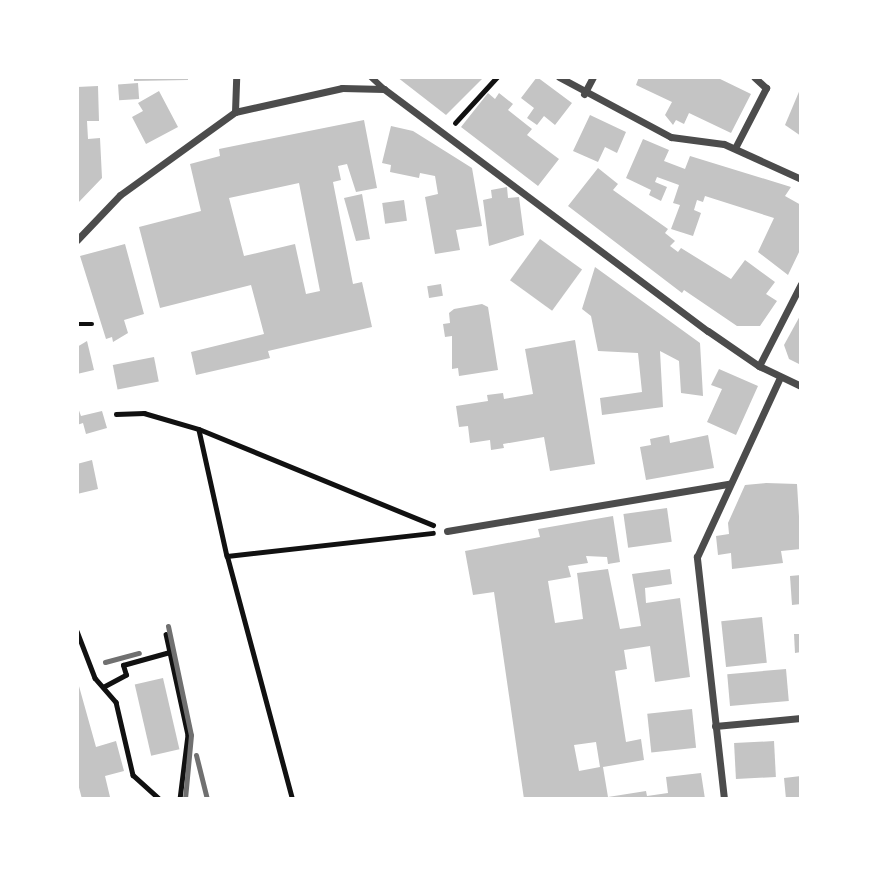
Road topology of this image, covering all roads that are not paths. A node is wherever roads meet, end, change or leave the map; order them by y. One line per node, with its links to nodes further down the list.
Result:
1 (236, 77): 8 (street)
2 (371, 77): 6 (street)
3 (559, 77): 7 (street)
4 (593, 77): 7 (street)
5 (754, 77): 9 (street)
6 (384, 89): 8 (street); 13 (street)
7 (584, 93): 9 (street)
8 (235, 112): 11 (street)
9 (735, 148): 10 (street)
10 (801, 178)
11 (77, 240)
12 (801, 284): 13 (street)
13 (759, 366): 14 (street)
14 (780, 377): 15 (street); 16 (street)
15 (801, 386)
16 (729, 484): 17 (street); 19 (street)
17 (447, 531)
18 (801, 718): 19 (street)
19 (715, 726): 20 (street)
20 (724, 799)

